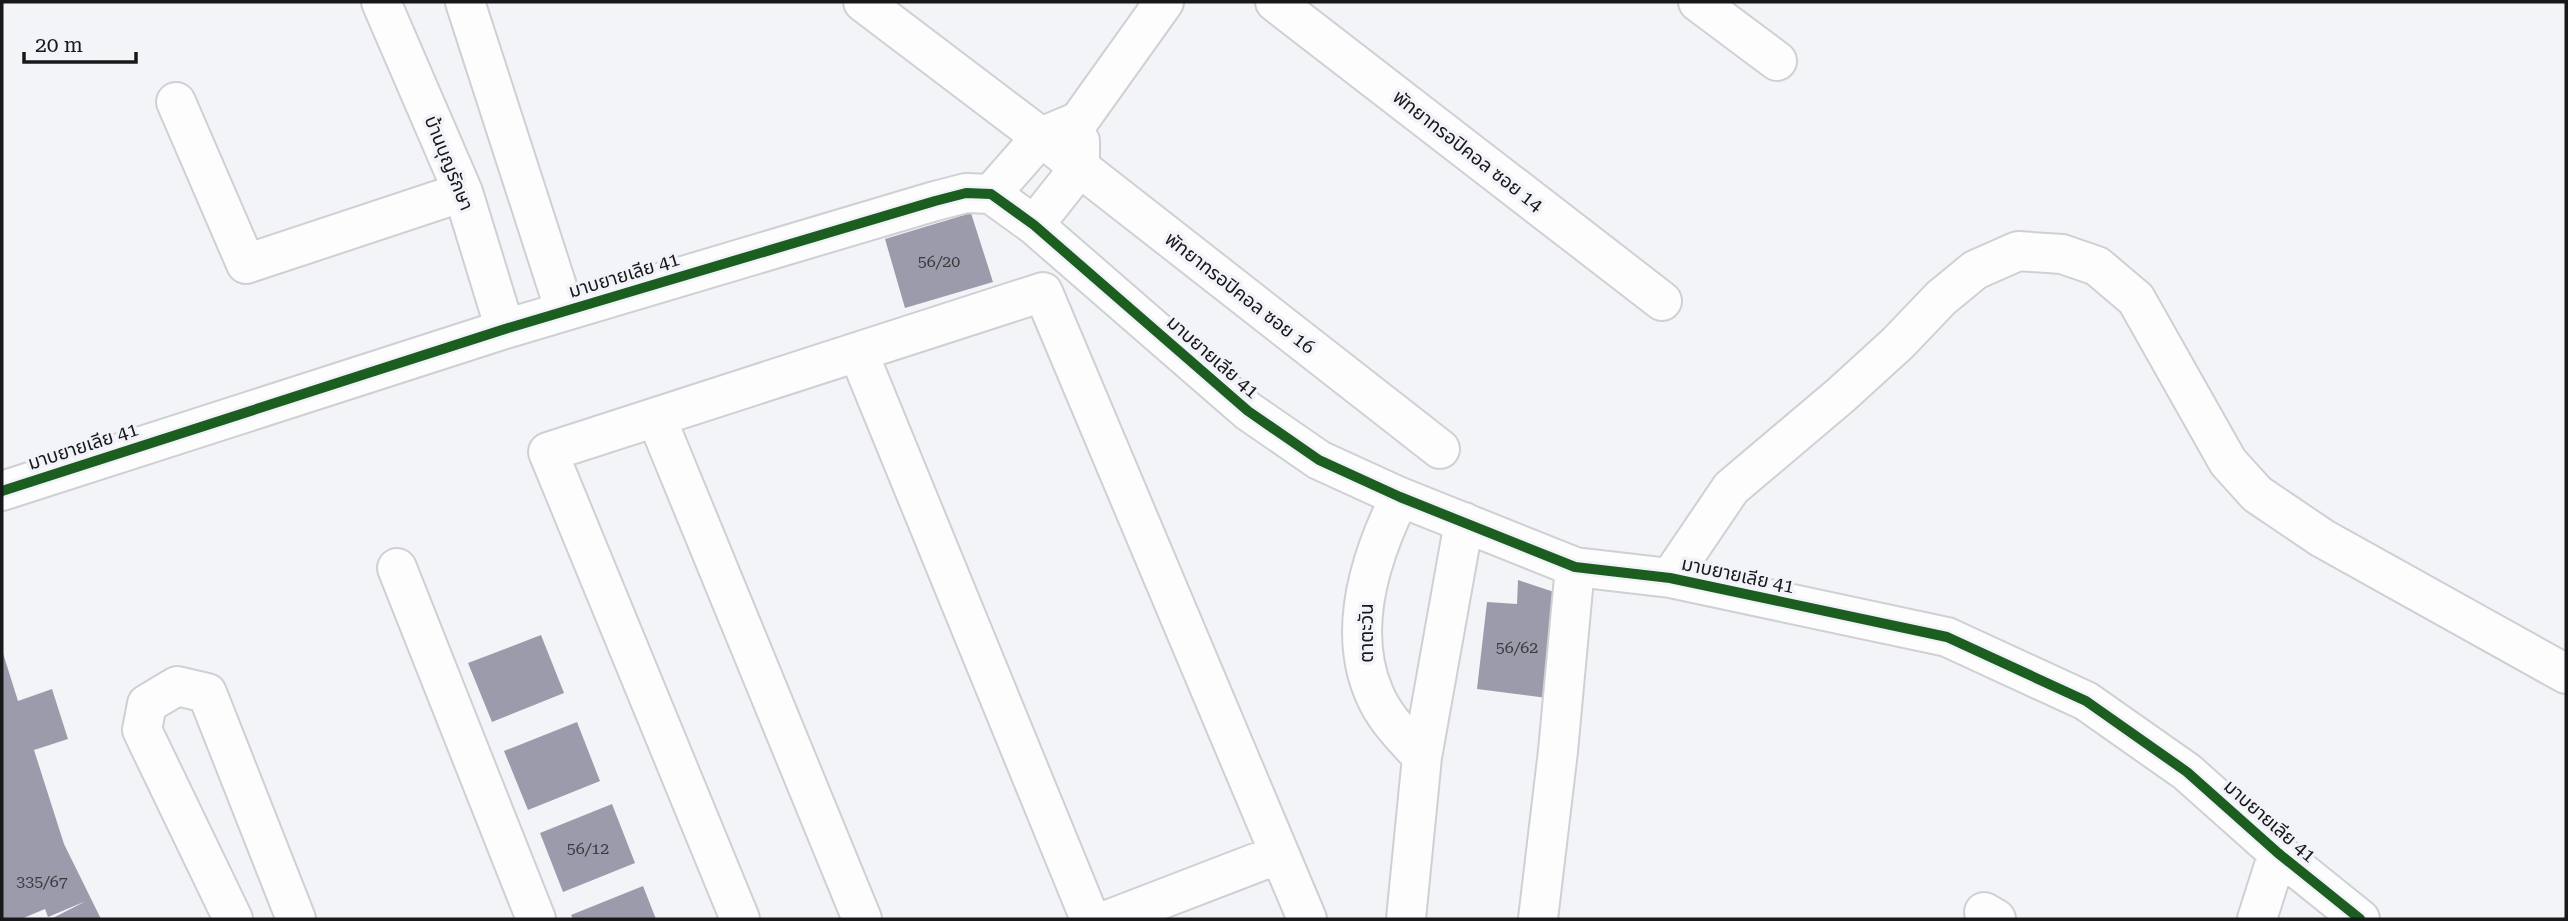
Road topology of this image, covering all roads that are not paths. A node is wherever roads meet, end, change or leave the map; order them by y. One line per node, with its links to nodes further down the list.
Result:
1 (381, 2): 12 (street, บ้านบุญรักษา)
2 (464, 2): 16 (street)
3 (863, 2): 10 (street, พัทยาทรอปิคอล ซอย 16)
4 (1164, 2): 9 (street)
5 (1275, 2): 15 (street, พัทยาทรอปิคอล ซอย 14)
6 (1698, 2): 7 (street)
7 (1777, 61)
8 (176, 102): 12 (street)
9 (1079, 121): 10 (street); 11 (street)
10 (1041, 137): 11 (street, พัทยาทรอปิคอล ซอย 16); 13 (street)
11 (1080, 167): 14 (street); 20 (street, พัทยาทรอปิคอล ซอย 16)
12 (463, 192): 17 (street, บ้านบุญรักษา)
13 (991, 194): 14 (street, มาบยายเลีย 41); 16 (street, มาบยายเลีย 41)
14 (1034, 225): 22 (street, มาบยายเลีย 41)
15 (1662, 301)
16 (565, 311): 17 (street, มาบยายเลีย 41)
17 (505, 329): 21 (street, มาบยายเลีย 41)
18 (858, 352): 19 (street); 30 (street); 36 (street)
19 (656, 417): 34 (street); 35 (street)
20 (1440, 449)
21 (2, 491)
22 (1400, 497): 23 (street, มาบยายเลีย 41); 28 (street, ตาตะวัน)
23 (1464, 522): 24 (street, มาบยายเลีย 41); 28 (street)
24 (1575, 567): 26 (street, มาบยายเลีย 41); 40 (street)
25 (397, 568): 33 (street)
26 (1670, 578): 27 (street); 29 (street, มาบยายเลีย 41)
27 (2566, 674)
28 (1422, 757): 39 (street)
29 (2278, 853): 41 (street); 42 (street, มาบยายเลีย 41)
30 (1279, 854): 37 (street); 38 (street)
31 (233, 919): 32 (street)
32 (296, 919)
33 (536, 919)
34 (740, 919)
35 (862, 919)
36 (1090, 919)
37 (1110, 919)
38 (1307, 919)
39 (1406, 919)
40 (1538, 919)
41 (2257, 919)
42 (2360, 919)

